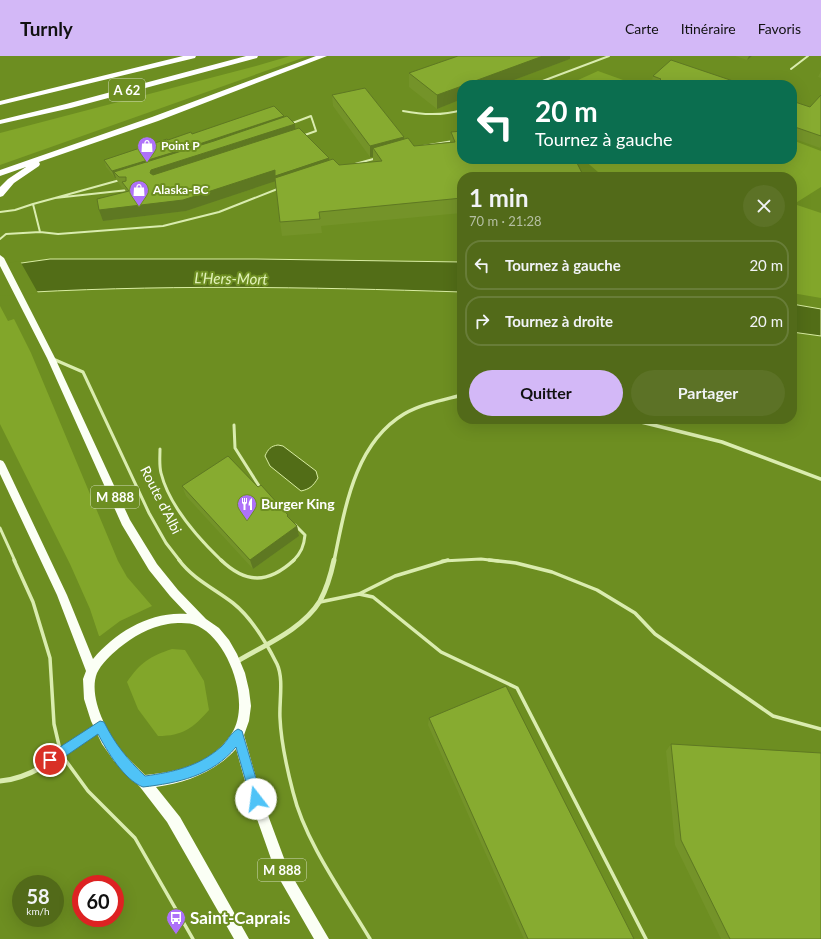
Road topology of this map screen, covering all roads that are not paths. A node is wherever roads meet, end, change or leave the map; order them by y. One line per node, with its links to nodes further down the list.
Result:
1 (192, 56): 8 (highway, A 62)
2 (254, 56): 13 (highway, A 62)
3 (323, 56): 18 (highway)
4 (609, 56): 7 (lane)
5 (808, 56): 6 (lane)
6 (791, 68)
7 (546, 80)
8 (33, 96): 9 (highway); 10 (highway, A 62)
9 (0, 99)
10 (0, 104)
11 (402, 111): 12 (lane)
12 (457, 112)
13 (0, 122)
14 (290, 124): 15 (lane)
15 (302, 136)
16 (455, 140): 17 (lane)
17 (417, 147)
18 (46, 157): 21 (highway); 25 (highway)
19 (379, 157): 20 (lane)
20 (348, 166)
21 (0, 173)
22 (124, 178): 26 (lane)
23 (281, 188): 29 (lane)
24 (128, 190): 26 (lane)
25 (0, 194)
26 (55, 198): 27 (lane)
27 (33, 204): 28 (lane); 29 (lane)
28 (0, 212)
29 (40, 232): 30 (lane)
30 (0, 240)
31 (0, 258): 32 (main road, M 888)
32 (51, 358): 44 (main road, M 888); 45 (lane, Route d'Albi)
33 (457, 396): 43 (street)
34 (649, 424): 38 (street)
35 (234, 425): 39 (lane)
36 (160, 449): 40 (lane)
37 (0, 464): 47 (main road)
38 (821, 478)
39 (263, 490)
40 (294, 524)
41 (0, 528): 51 (lane)
42 (359, 594): 43 (lane); 49 (lane); 58 (lane)
43 (319, 602): 45 (street)
44 (202, 622): 46 (main road); 47 (main road)
45 (266, 644): 46 (street); 57 (lane, Route d'Albi)
46 (235, 663): 50 (main road)
47 (91, 670): 48 (main road)
48 (100, 726): 51 (street); 53 (main road)
49 (821, 729)
50 (238, 735): 53 (main road); 56 (main road, M 888)
51 (61, 754): 52 (street); 54 (lane)
52 (0, 781)
53 (143, 782): 55 (main road)
54 (193, 939)
55 (242, 939)
56 (322, 939)
57 (370, 939)
58 (646, 939)

